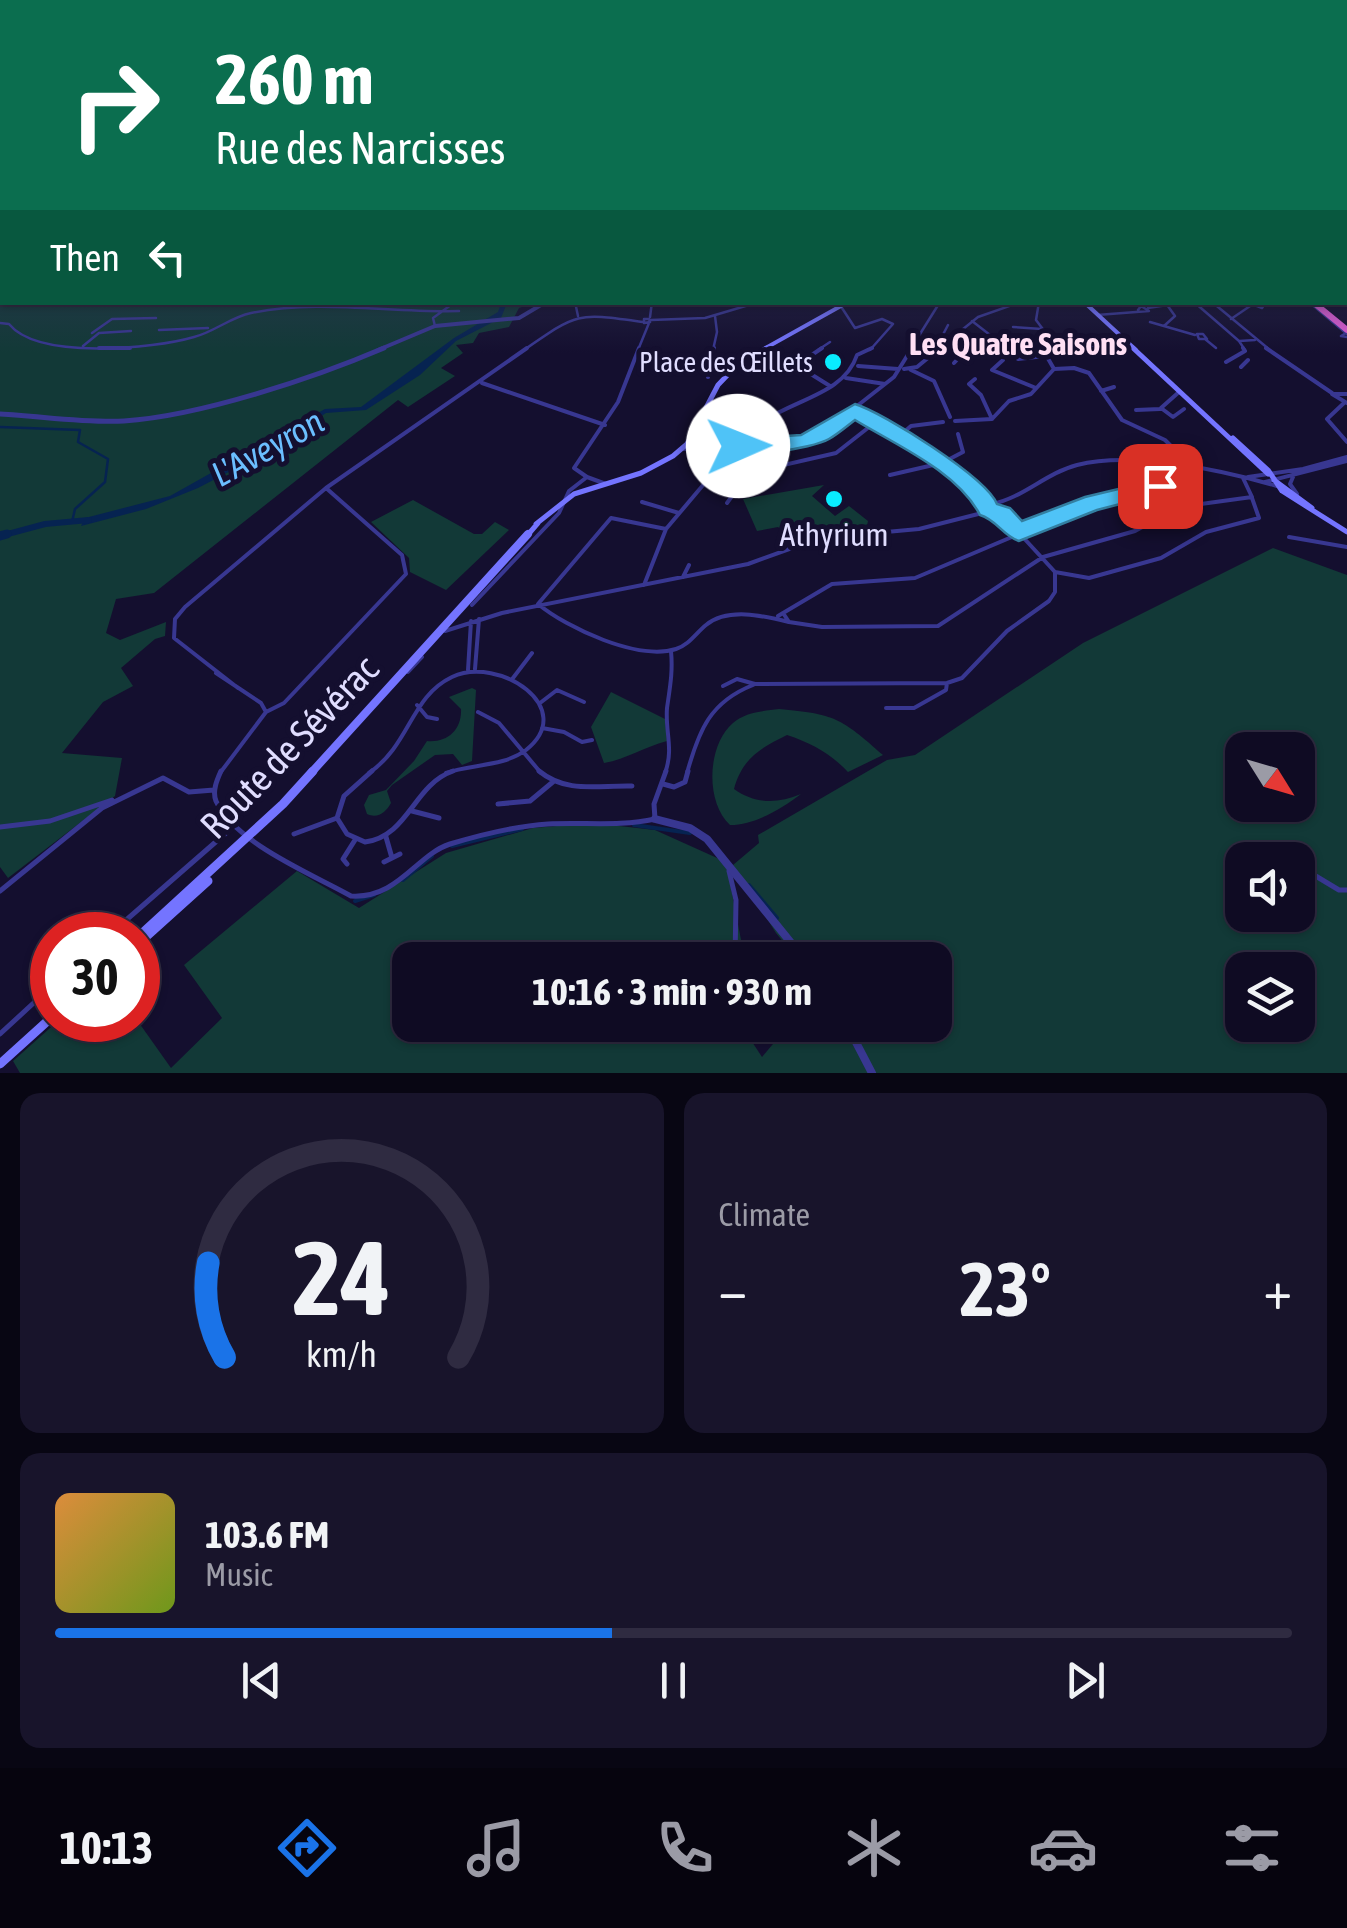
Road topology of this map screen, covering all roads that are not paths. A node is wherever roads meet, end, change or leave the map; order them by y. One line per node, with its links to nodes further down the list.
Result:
1 (260, 305): 21 (street)
2 (451, 305): 22 (street)
3 (542, 305): 34 (street)
4 (576, 305): 23 (street)
5 (651, 305): 28 (street)
6 (750, 305): 25 (street)
7 (845, 305): 52 (main road); 60 (street)
8 (938, 305): 64 (street)
9 (1013, 305): 29 (street)
10 (1038, 305): 37 (street)
11 (1087, 305): 24 (main road)
12 (1163, 305): 19 (street)
13 (1167, 305): 33 (street)
14 (1197, 305): 46 (street)
15 (1215, 305): 27 (street)
16 (1250, 305): 27 (street)
17 (1316, 305): 40 (highway)
18 (1137, 306): 19 (street); 24 (street)
19 (1147, 310): 33 (street)
20 (459, 311): 22 (street)
21 (259, 312): 22 (street); 35 (street)
22 (440, 313): 34 (street)
23 (577, 313): 28 (street); 70 (street)
24 (1098, 315): 77 (main road)
25 (715, 316): 28 (street); 66 (street)
26 (156, 318): 41 (street)
27 (1231, 319): 45 (street)
28 (646, 321): 93 (street)
29 (972, 321): 42 (street); 48 (street)
30 (1150, 322): 33 (street)
31 (0, 323): 51 (street)
32 (948, 324): 54 (street)
33 (1162, 325): 44 (street)
34 (435, 326): 87 (street)
35 (212, 328): 38 (street); 51 (street)
36 (1013, 328): 37 (street)
37 (1042, 328): 43 (street)
38 (159, 330)
39 (131, 331): 41 (street)
40 (1347, 332)
41 (92, 333): 51 (street)
42 (951, 336): 49 (street); 54 (street)
43 (1048, 338): 50 (street); 56 (street)
44 (1205, 340): 53 (street)
45 (1255, 340): 46 (street); 78 (street)
46 (1239, 341): 59 (street)
47 (830, 342): 62 (street)
48 (1003, 345)
49 (969, 347): 55 (street); 61 (street)
50 (1095, 347)
51 (82, 348)
52 (767, 348): 62 (street); 99 (main road)
53 (1216, 348)
54 (934, 352): 65 (street)
55 (983, 354)
56 (1045, 356): 57 (street); 63 (street)
57 (1018, 358)
58 (1003, 360): 74 (street)
59 (1226, 362)
60 (857, 363): 64 (street); 67 (street)
61 (954, 363)
62 (797, 365): 71 (street)
63 (1054, 368): 74 (street); 76 (street)
64 (901, 369): 65 (street); 69 (street)
65 (911, 370): 88 (street)
66 (708, 378)
67 (846, 378): 69 (street); 71 (street)
68 (975, 379): 89 (street)
69 (889, 381): 75 (street)
70 (480, 382): 93 (street); 94 (street)
71 (830, 386): 103 (street)
72 (1347, 386): 78 (street)
73 (1114, 387): 76 (street)
74 (1036, 388): 89 (street)
75 (876, 391): 80 (street)
76 (1101, 391): 110 (street)
77 (1179, 392): 83 (street); 107 (main road)
78 (1336, 392): 79 (street); 81 (street)
79 (1347, 394)
80 (866, 398): 85 (street)
81 (1337, 403): 82 (street); 98 (street)
82 (1345, 403)
83 (1161, 408): 84 (street); 86 (street)
84 (1184, 409)
85 (852, 410): 92 (street); 103 (street)
86 (1136, 410)
87 (0, 414)
88 (950, 417)
89 (992, 419): 90 (street)
90 (955, 421)
91 (944, 422): 97 (street)
92 (873, 424): 97 (street); 111 (street)
93 (605, 425): 114 (street)
94 (415, 426): 96 (street); 100 (street)
95 (958, 434): 106 (street)
96 (403, 436): 100 (street)
97 (897, 438): 106 (street)
98 (1347, 440)
99 (688, 443): 101 (street); 101 (street); 118 (main road, Route de Sévérac)
100 (388, 445): 121 (street)
101 (704, 446): 102 (street)
102 (727, 446): 103 (street); 104 (street)
103 (738, 446): 104 (street)
104 (725, 458): 111 (street); 130 (street)
105 (1347, 459): 109 (street); 115 (street)
106 (942, 463): 112 (street); 128 (street)
107 (1259, 464): 109 (street); 113 (street); 117 (main road)
108 (1153, 466): 110 (street); 119 (street); 128 (street)
109 (1284, 470): 117 (street)
110 (1196, 472): 116 (street)
111 (749, 473): 120 (street)
112 (890, 475)
113 (1255, 476): 116 (street); 117 (street)
114 (587, 477): 118 (street); 125 (street)
115 (1293, 477): 117 (street); 122 (street)
116 (1243, 478): 117 (street); 123 (street)
117 (1271, 480): 122 (main road); 131 (main road)
118 (606, 484): 125 (main road, Route de Sévérac)
119 (1160, 486): 129 (street); 133 (street)
120 (738, 487): 124 (street); 127 (street)
121 (326, 488): 161 (street); 161 (street)
122 (1298, 496): 131 (main road)
123 (1252, 497): 129 (street); 139 (street)
124 (741, 498)
125 (567, 500): 143 (street, Route de Sévérac); 143 (main road, Route de Sévérac)
126 (642, 502): 130 (street)
127 (727, 503)
128 (992, 507): 133 (street); 140 (street)
129 (1179, 507): 137 (street)
130 (680, 514): 132 (street)
131 (1339, 528): 134 (main road)
132 (666, 530): 141 (street); 142 (street)
133 (1019, 532): 137 (street); 144 (street)
134 (1347, 532)
135 (1289, 538): 136 (street)
136 (1347, 548)
137 (1041, 558): 139 (street); 144 (street)
138 (689, 565): 140 (street)
139 (1055, 572): 155 (street)
140 (684, 578): 141 (street)
141 (644, 585): 142 (street)
142 (541, 606): 145 (street); 149 (street)
143 (465, 607): 145 (street); 146 (street); 153 (main road, Route de Sévérac); 181 (main road, Route de Sévérac)
144 (781, 614): 149 (street)
145 (478, 618): 146 (street); 151 (street)
146 (471, 620): 147 (street); 148 (street)
147 (458, 624): 148 (street); 153 (street)
148 (470, 631): 151 (street)
149 (671, 651): 168 (street)
150 (532, 653): 152 (street)
151 (472, 670): 152 (street); 159 (street)
152 (513, 678): 157 (street)
153 (397, 682): 181 (main road, Route de Sévérac)
154 (755, 684): 155 (street); 156 (street); 168 (street)
155 (947, 684): 160 (street)
156 (723, 686)
157 (540, 702): 158 (street); 164 (street)
158 (584, 702)
159 (417, 705): 163 (street); 174 (street)
160 (886, 708)
161 (266, 712): 170 (street)
162 (478, 712): 166 (street)
163 (436, 719)
164 (542, 728): 165 (street); 166 (street)
165 (592, 740)
166 (522, 755): 167 (street); 173 (street)
167 (554, 781): 169 (street); 172 (street)
168 (664, 784): 176 (street)
169 (632, 786)
170 (214, 790): 171 (street); 178 (street)
171 (116, 799): 177 (street); 190 (street)
172 (498, 804)
173 (412, 811): 175 (street); 180 (street)
174 (337, 818): 179 (street); 182 (street)
175 (439, 818)
176 (655, 819): 181 (street); 187 (street)
177 (0, 826)
178 (234, 826): 181 (street); 191 (street)
179 (294, 834)
180 (386, 837): 182 (street); 184 (street)
181 (251, 838): 192 (main road, Route de Sévérac)
182 (354, 840): 185 (street)
183 (400, 854): 184 (street)
184 (392, 858): 186 (street)
185 (335, 862)
186 (384, 862)
187 (729, 869): 193 (street); 194 (street)
188 (1315, 876): 189 (street)
189 (1347, 890)
190 (0, 891)
191 (135, 912)
192 (160, 921)
193 (735, 942)
194 (792, 942)
195 (30, 1006): 196 (street)
196 (0, 1034)
197 (30, 1037): 199 (main road)
198 (856, 1042): 200 (street)
199 (0, 1064)
200 (872, 1073)

